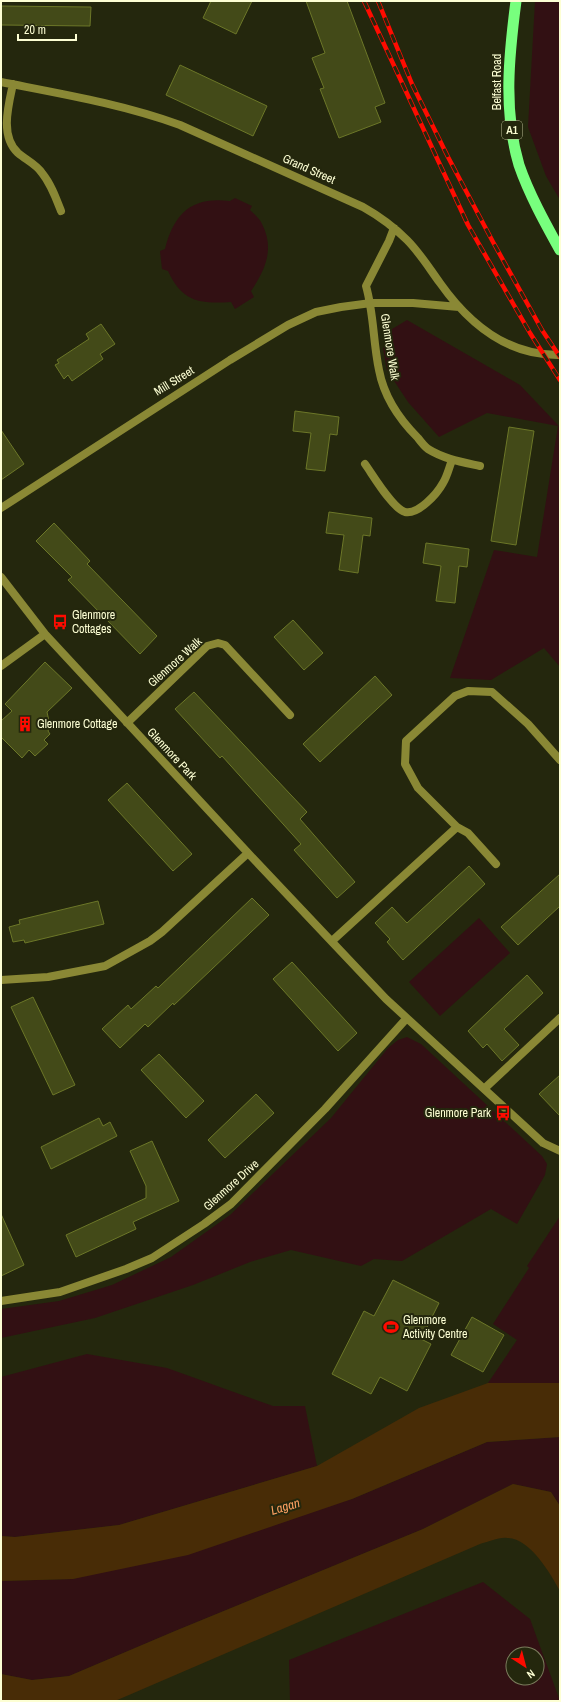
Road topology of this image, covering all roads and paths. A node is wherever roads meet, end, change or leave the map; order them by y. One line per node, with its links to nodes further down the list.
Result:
1 (516, 1): 6 (highway, Belfast Road / A1)
2 (1, 82): 3 (street, Grand Street)
3 (13, 84): 4 (street); 5 (street, Grand Street)
4 (61, 211)
5 (394, 228): 7 (street); 8 (street, Grand Street)
6 (560, 250)
7 (371, 303): 8 (street, Mill Street); 10 (street, Glenmore Walk); 13 (street, Mill Street)
8 (459, 308): 9 (street, Grand Street)
9 (560, 355)
10 (452, 460): 11 (street); 12 (street, Glenmore Walk)
11 (365, 464)
12 (480, 466)
13 (1, 508)
14 (1, 577): 15 (street, Glenmore Park)
15 (45, 634): 16 (street); 18 (street, Glenmore Park)
16 (1, 666)
17 (290, 715): 18 (street, Glenmore Walk)
18 (127, 723): 21 (street, Glenmore Park)
19 (560, 760): 20 (street)
20 (457, 827): 22 (street); 23 (street)
21 (248, 853): 23 (street, Glenmore Park); 24 (street)
22 (496, 864)
23 (332, 941): 26 (street, Glenmore Park)
24 (1, 980)
25 (560, 1018): 27 (street)
26 (406, 1019): 27 (street, Glenmore Park); 29 (street, Glenmore Drive)
27 (485, 1088): 28 (street, Glenmore Park)
28 (560, 1151)
29 (1, 1301)

